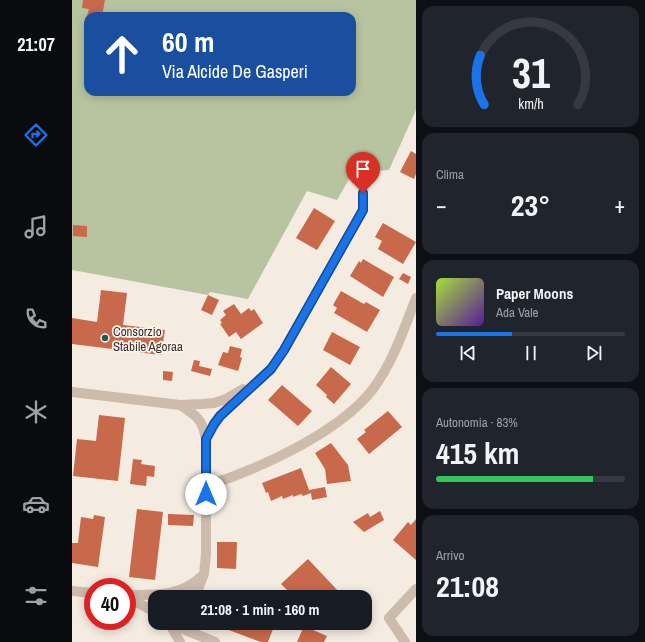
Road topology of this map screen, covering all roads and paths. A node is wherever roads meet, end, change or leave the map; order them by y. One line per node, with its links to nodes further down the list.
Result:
1 (363, 193): 3 (street)
2 (416, 298): 7 (street)
3 (257, 381): 5 (street); 6 (street)
4 (72, 392): 5 (street)
5 (180, 405): 6 (street)
6 (206, 439): 7 (street)
7 (206, 486): 8 (street)
8 (204, 574): 10 (street); 13 (street)
9 (416, 589): 21 (street)
10 (198, 590)
11 (72, 591): 12 (street)
12 (84, 592)
13 (136, 596)
14 (136, 601): 15 (street)
15 (148, 608)
16 (174, 630): 19 (street)
17 (184, 630): 19 (street)
18 (192, 630): 20 (street)
19 (182, 642)
20 (215, 642)
21 (405, 642)

